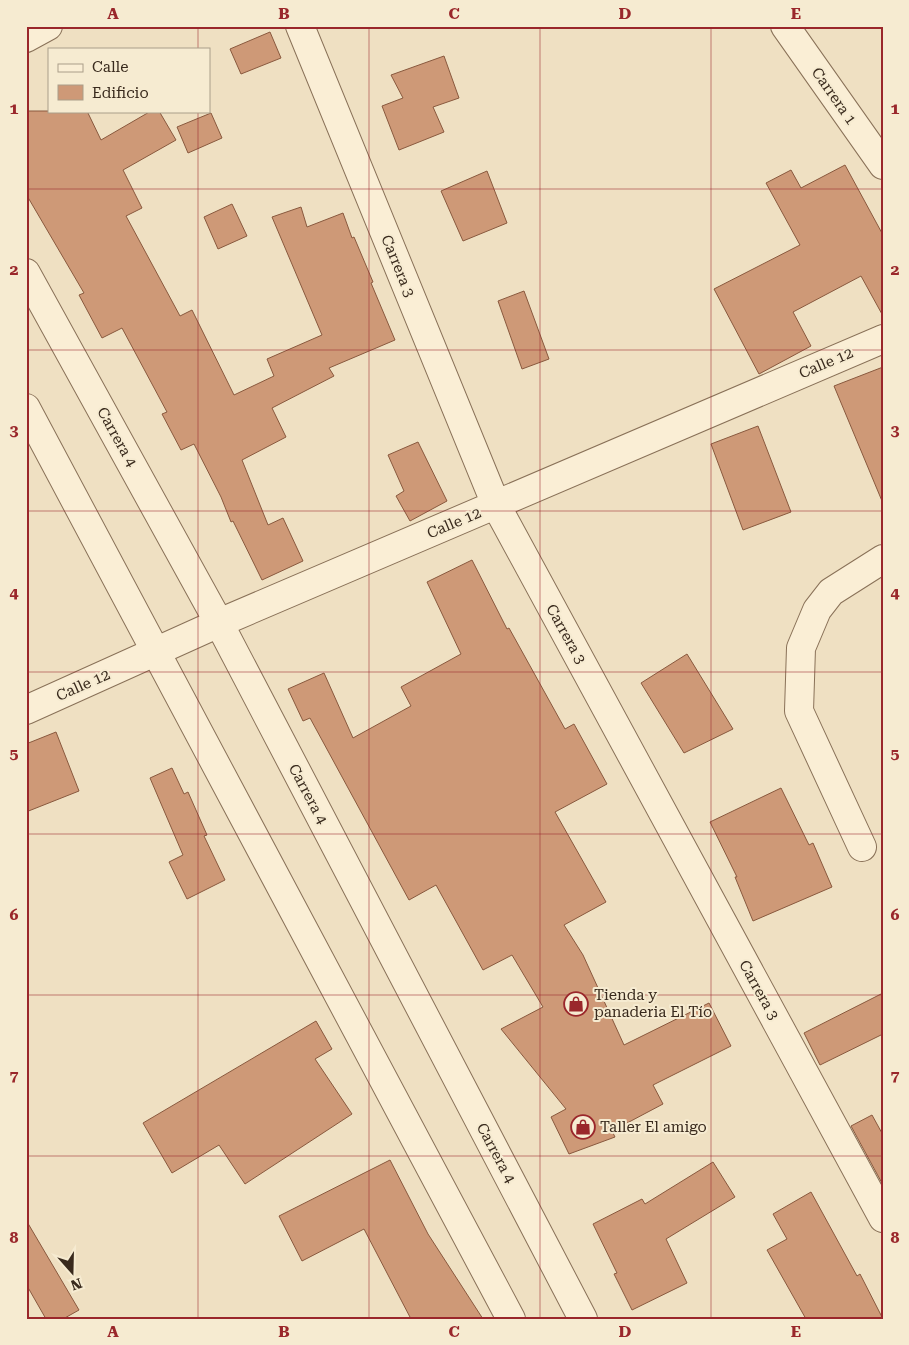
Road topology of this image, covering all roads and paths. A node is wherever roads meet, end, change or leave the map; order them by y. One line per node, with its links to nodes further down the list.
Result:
1 (48, 26): 4 (street)
2 (300, 26): 9 (street, Carrera 3)
3 (785, 26): 5 (street, Carrera 1)
4 (26, 38)
5 (883, 165)
6 (26, 273): 11 (street, Carrera 4)
7 (883, 338): 9 (street, Calle 12)
8 (26, 408): 12 (street)
9 (496, 505): 11 (street, Calle 12); 15 (street, Carrera 3)
10 (883, 560): 14 (street)
11 (219, 623): 12 (street, Calle 12); 17 (street, Carrera 4)
12 (155, 653): 13 (street, Calle 12); 16 (street)
13 (26, 710)
14 (862, 847)
15 (883, 1218)
16 (511, 1319)
17 (583, 1319)

